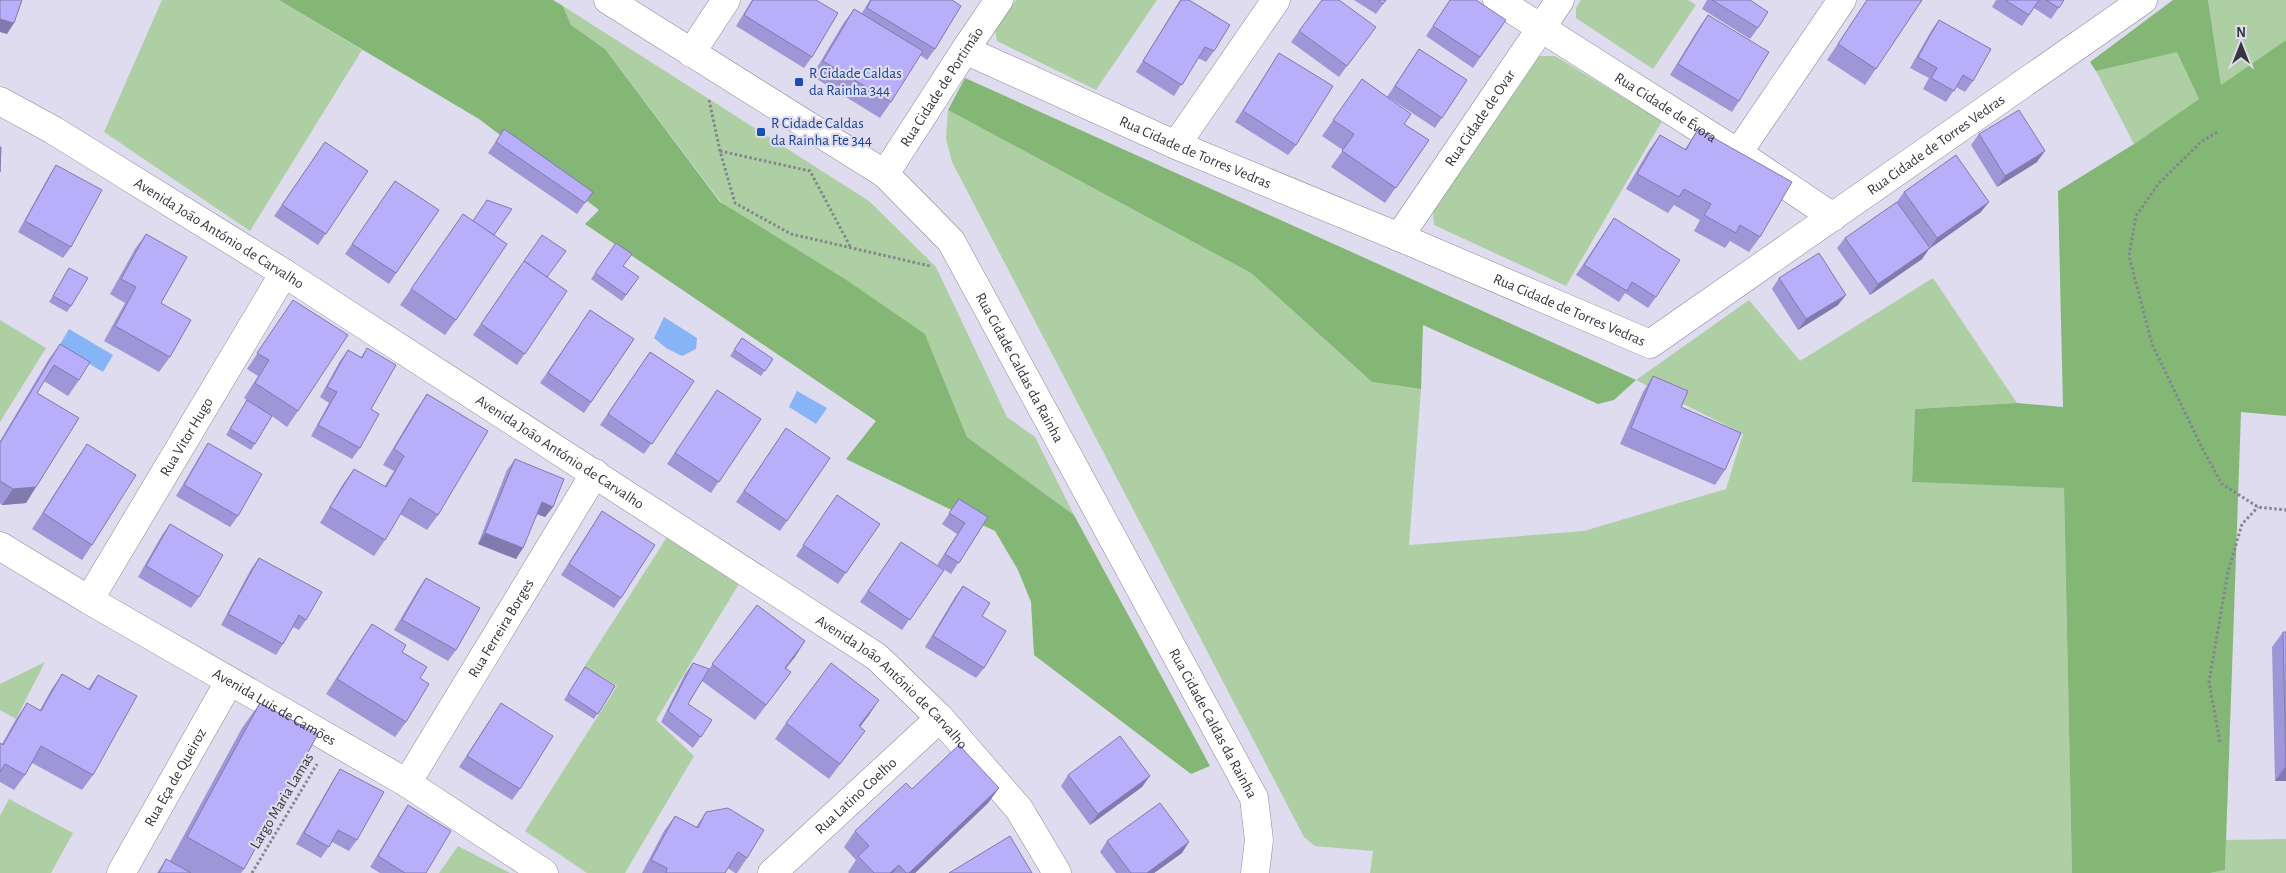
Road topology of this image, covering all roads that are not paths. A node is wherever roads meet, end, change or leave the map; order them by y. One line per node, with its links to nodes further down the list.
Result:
1 (608, 0): 11 (street, Rua Cidade Caldas da Rainha)
2 (726, 0): 11 (street)
3 (999, 0): 10 (street, Rua Cidade de Portimão)
4 (1276, 0): 13 (street)
5 (1497, 0): 9 (street, Rua Cidade de Évora)
6 (1560, 0): 9 (street, Rua Cidade de Ovar)
7 (1842, 0): 14 (street)
8 (2143, 0): 16 (street, Rua Cidade de Torres Vedras)
9 (1541, 28): 14 (street, Rua Cidade de Évora); 17 (street, Rua Cidade de Ovar)
10 (965, 50): 13 (street, Rua Cidade de Torres Vedras); 15 (street, Rua Cidade de Portimão)
11 (691, 53): 15 (street, Rua Cidade Caldas da Rainha)
12 (0, 101): 18 (street, Avenida João António de Carvalho)
13 (1176, 145): 17 (street, Rua Cidade de Torres Vedras)
14 (1738, 153): 16 (street, Rua Cidade de Évora)
15 (885, 174): 29 (street, Rua Cidade Caldas da Rainha)
16 (1833, 217): 17 (street, Rua Cidade de Torres Vedras)
17 (1399, 237)
18 (284, 273): 19 (street, Avenida João António de Carvalho); 21 (street, Rua Vitor Hugo)
19 (595, 473): 23 (street, Avenida João António de Carvalho); 24 (street, Rua Ferreira Borges)
20 (0, 546): 21 (street, Avenida Luis de Camões)
21 (89, 600): 22 (street, Avenida Luis de Camões)
22 (229, 682): 24 (street, Avenida Luis de Camões); 25 (street, Rua Eça de Queiroz)
23 (940, 718): 27 (street, Rua Latino Coelho); 28 (street, Avenida João António de Carvalho)
24 (407, 783): 26 (street, Avenida Luis de Camões)
25 (121, 873)
26 (544, 873)
27 (772, 873)
28 (1058, 873)
29 (1255, 873)

